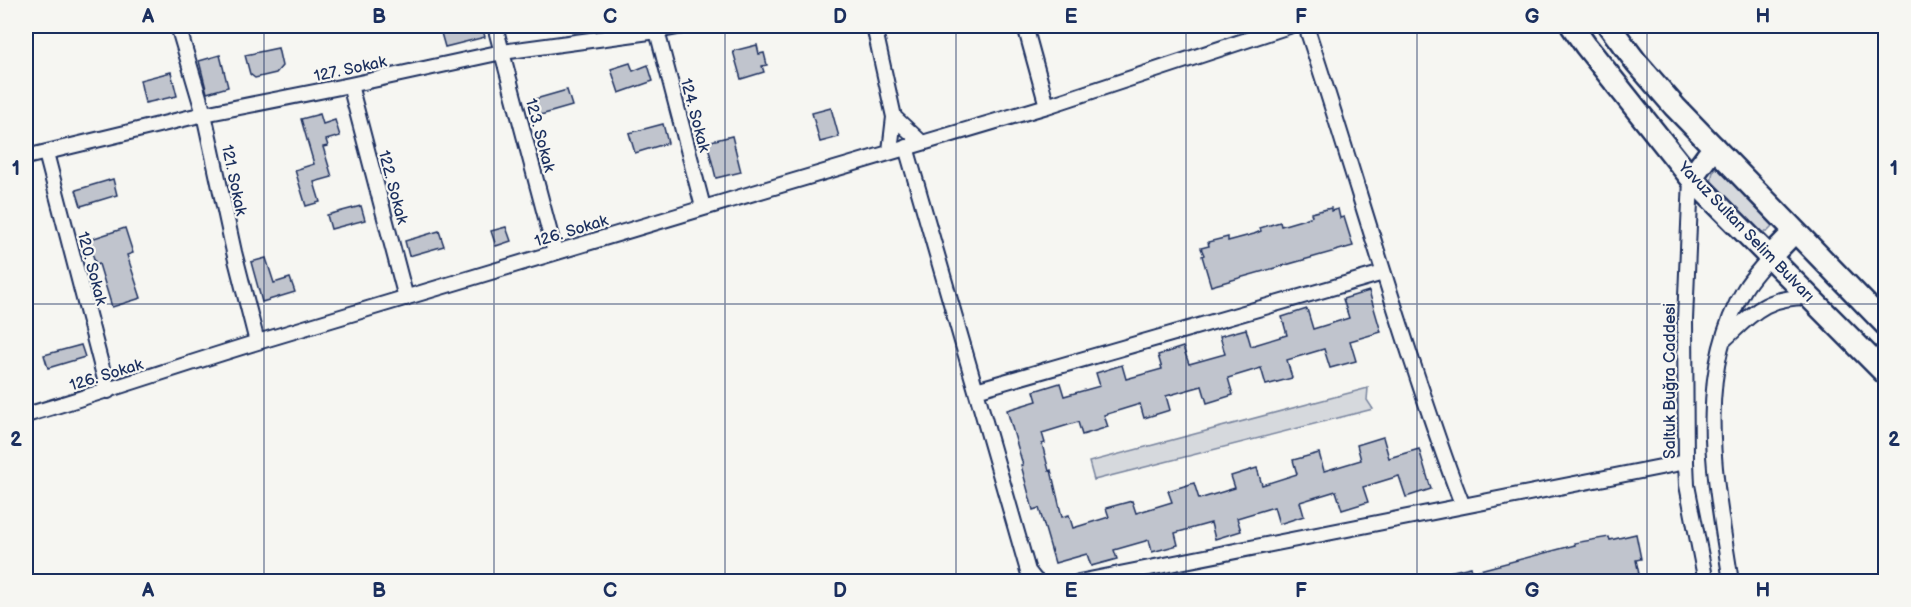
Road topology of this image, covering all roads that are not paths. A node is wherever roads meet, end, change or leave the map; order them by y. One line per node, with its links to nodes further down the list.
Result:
1 (178, 26): 14 (street, 121. Sokak)
2 (495, 26): 11 (street, 123. Sokak)
3 (683, 26): 10 (street, 127. Sokak)
4 (874, 26): 15 (street)
5 (1025, 26): 13 (street)
6 (1289, 26): 13 (street, 126. Sokak)
7 (1306, 26): 27 (street)
8 (1572, 26): 22 (main road, Yavuz Sultan Selim Bulvarı)
9 (1609, 26): 18 (main road, Yavuz Sultan Selim Bulvarı)
10 (657, 32): 11 (street, 127. Sokak); 23 (street, 124. Sokak)
11 (502, 52): 12 (street, 127. Sokak); 25 (street, 123. Sokak)
12 (350, 85): 14 (street, 127. Sokak); 29 (street, 122. Sokak)
13 (1047, 106): 16 (street, 126. Sokak)
14 (204, 114): 20 (street, 127. Sokak); 32 (street, 121. Sokak)
15 (894, 117): 16 (street); 19 (street)
16 (922, 143): 17 (street, 126. Sokak)
17 (906, 147): 19 (street, 126. Sokak); 34 (street)
18 (1714, 147): 22 (main road); 24 (main road, Yavuz Sultan Selim Bulvarı)
19 (890, 152): 23 (street, 126. Sokak)
20 (46, 153): 21 (street, 127. Sokak); 35 (street, 120. Sokak)
21 (26, 157)
22 (1691, 178): 26 (main road, Yavuz Sultan Selim Bulvarı); 37 (street, Saltuk Buğra Caddesi)
23 (703, 207): 25 (street, 126. Sokak)
24 (1795, 231): 26 (main road); 30 (main road, Yavuz Sultan Selim Bulvarı)
25 (555, 252): 29 (street, 126. Sokak)
26 (1769, 258): 28 (main road, Yavuz Sultan Selim Bulvarı); 31 (street)
27 (1383, 273): 34 (street); 38 (street)
28 (1810, 297): 31 (street); 33 (main road, Yavuz Sultan Selim Bulvarı)
29 (406, 298): 32 (street, 126. Sokak)
30 (1886, 325)
31 (1723, 341): 42 (street)
32 (257, 342): 35 (street, 126. Sokak)
33 (1886, 374)
34 (976, 390): 39 (street)
35 (108, 391): 36 (street, 126. Sokak)
36 (26, 415)
37 (1686, 462): 38 (street); 41 (street, Saltuk Buğra Caddesi)
38 (1462, 506): 40 (street)
39 (1038, 582)
40 (1079, 582)
41 (1706, 582)
42 (1731, 582)

